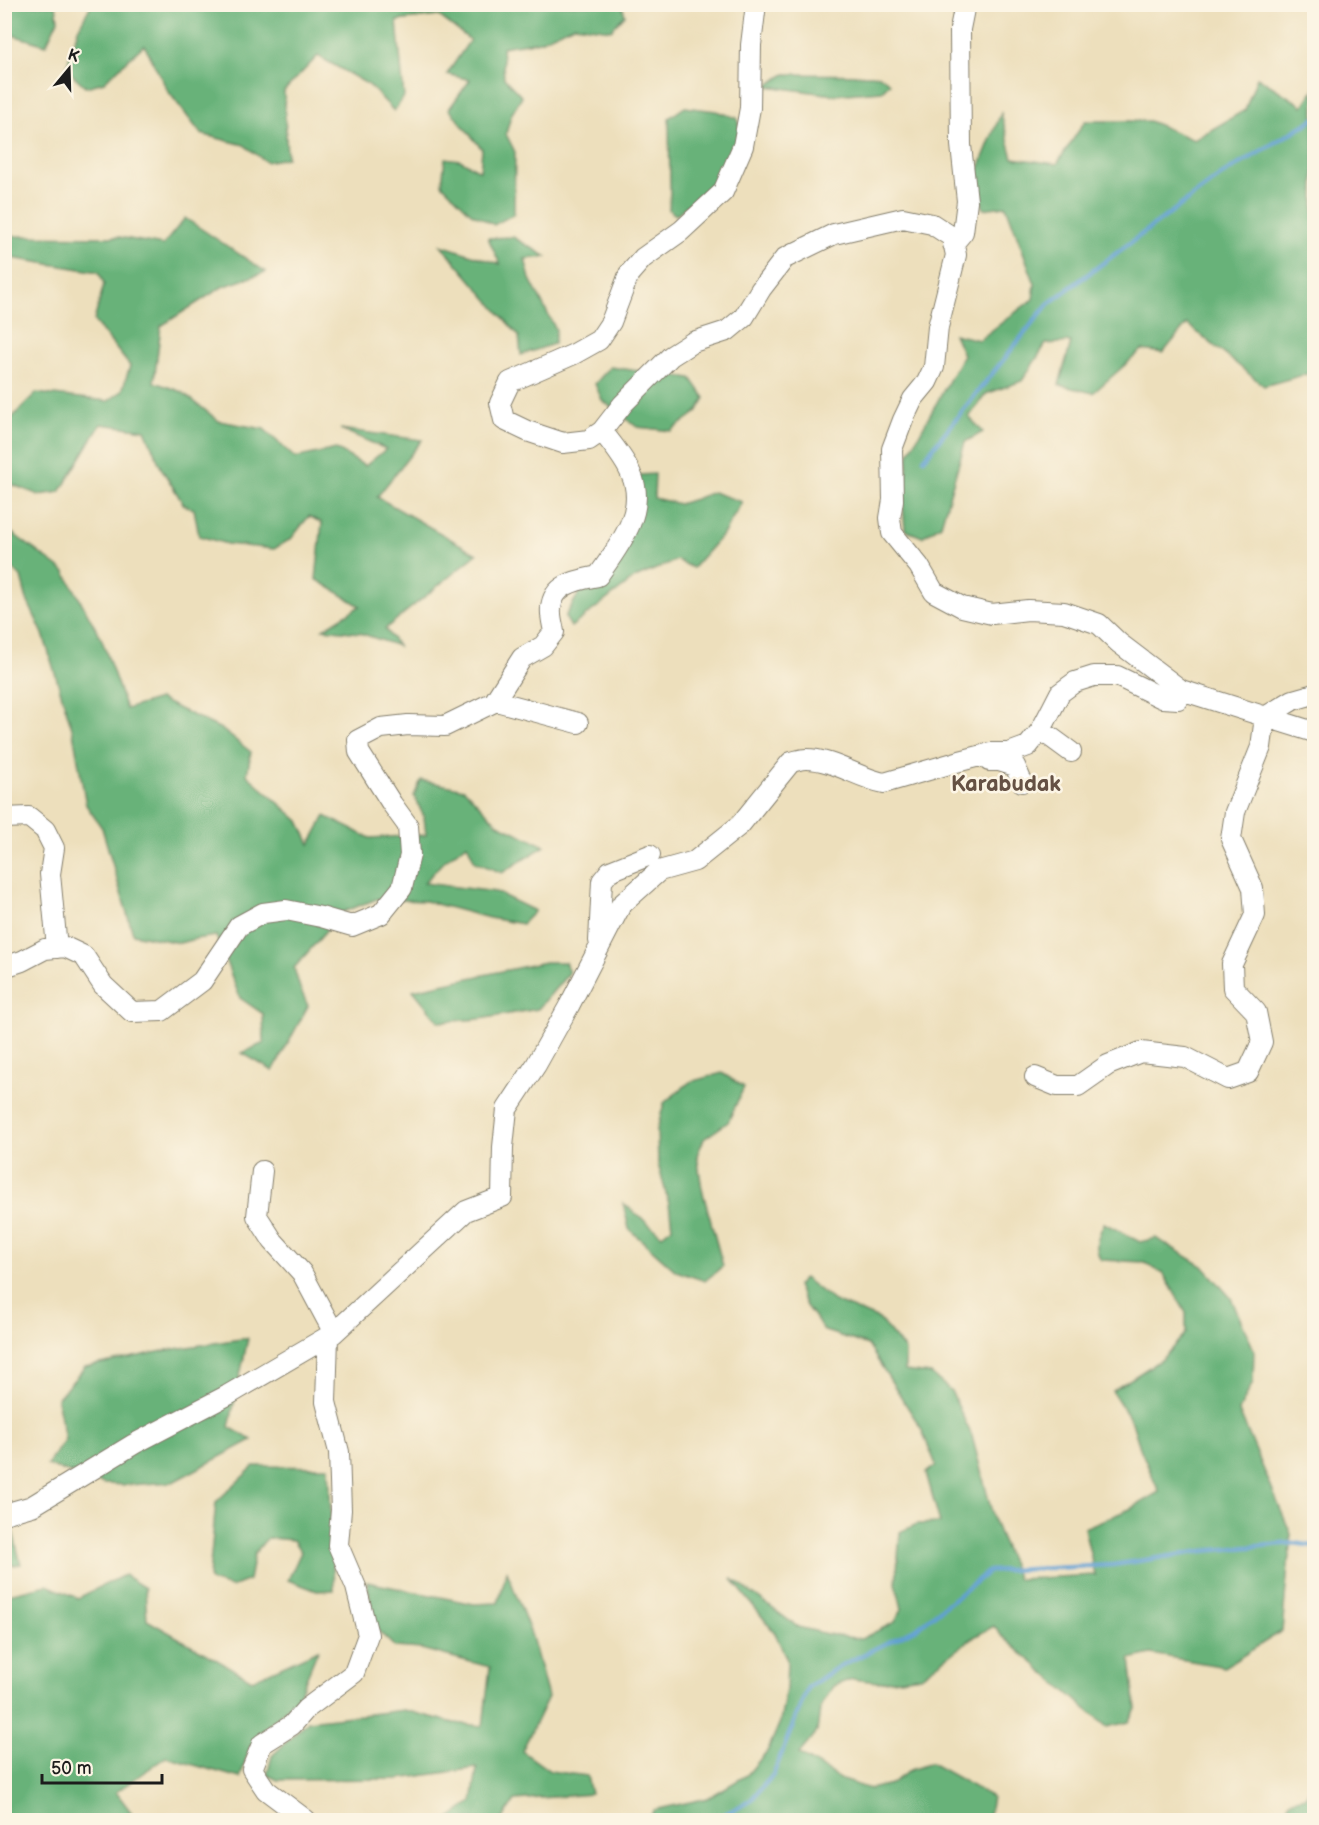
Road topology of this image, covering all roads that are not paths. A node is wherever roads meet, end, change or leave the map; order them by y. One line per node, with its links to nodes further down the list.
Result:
1 (756, 4): 4 (street)
2 (965, 4): 3 (street)
3 (953, 244): 4 (street); 5 (street)
4 (602, 431): 7 (street)
5 (1181, 690): 8 (street); 10 (street)
6 (1314, 694): 8 (street)
7 (496, 700): 9 (street); 17 (street)
8 (1265, 717): 11 (street); 20 (street)
9 (578, 723)
10 (1041, 730): 12 (street); 13 (street)
11 (1314, 732)
12 (1071, 752)
13 (960, 761): 14 (street); 18 (street)
14 (1022, 782)
15 (4, 818): 17 (street)
16 (650, 855): 18 (street)
17 (57, 948): 19 (street)
18 (598, 950): 22 (street)
19 (4, 967)
20 (1035, 1077)
21 (262, 1171): 22 (street)
22 (331, 1335): 23 (street); 24 (street)
23 (4, 1514)
24 (306, 1821)

